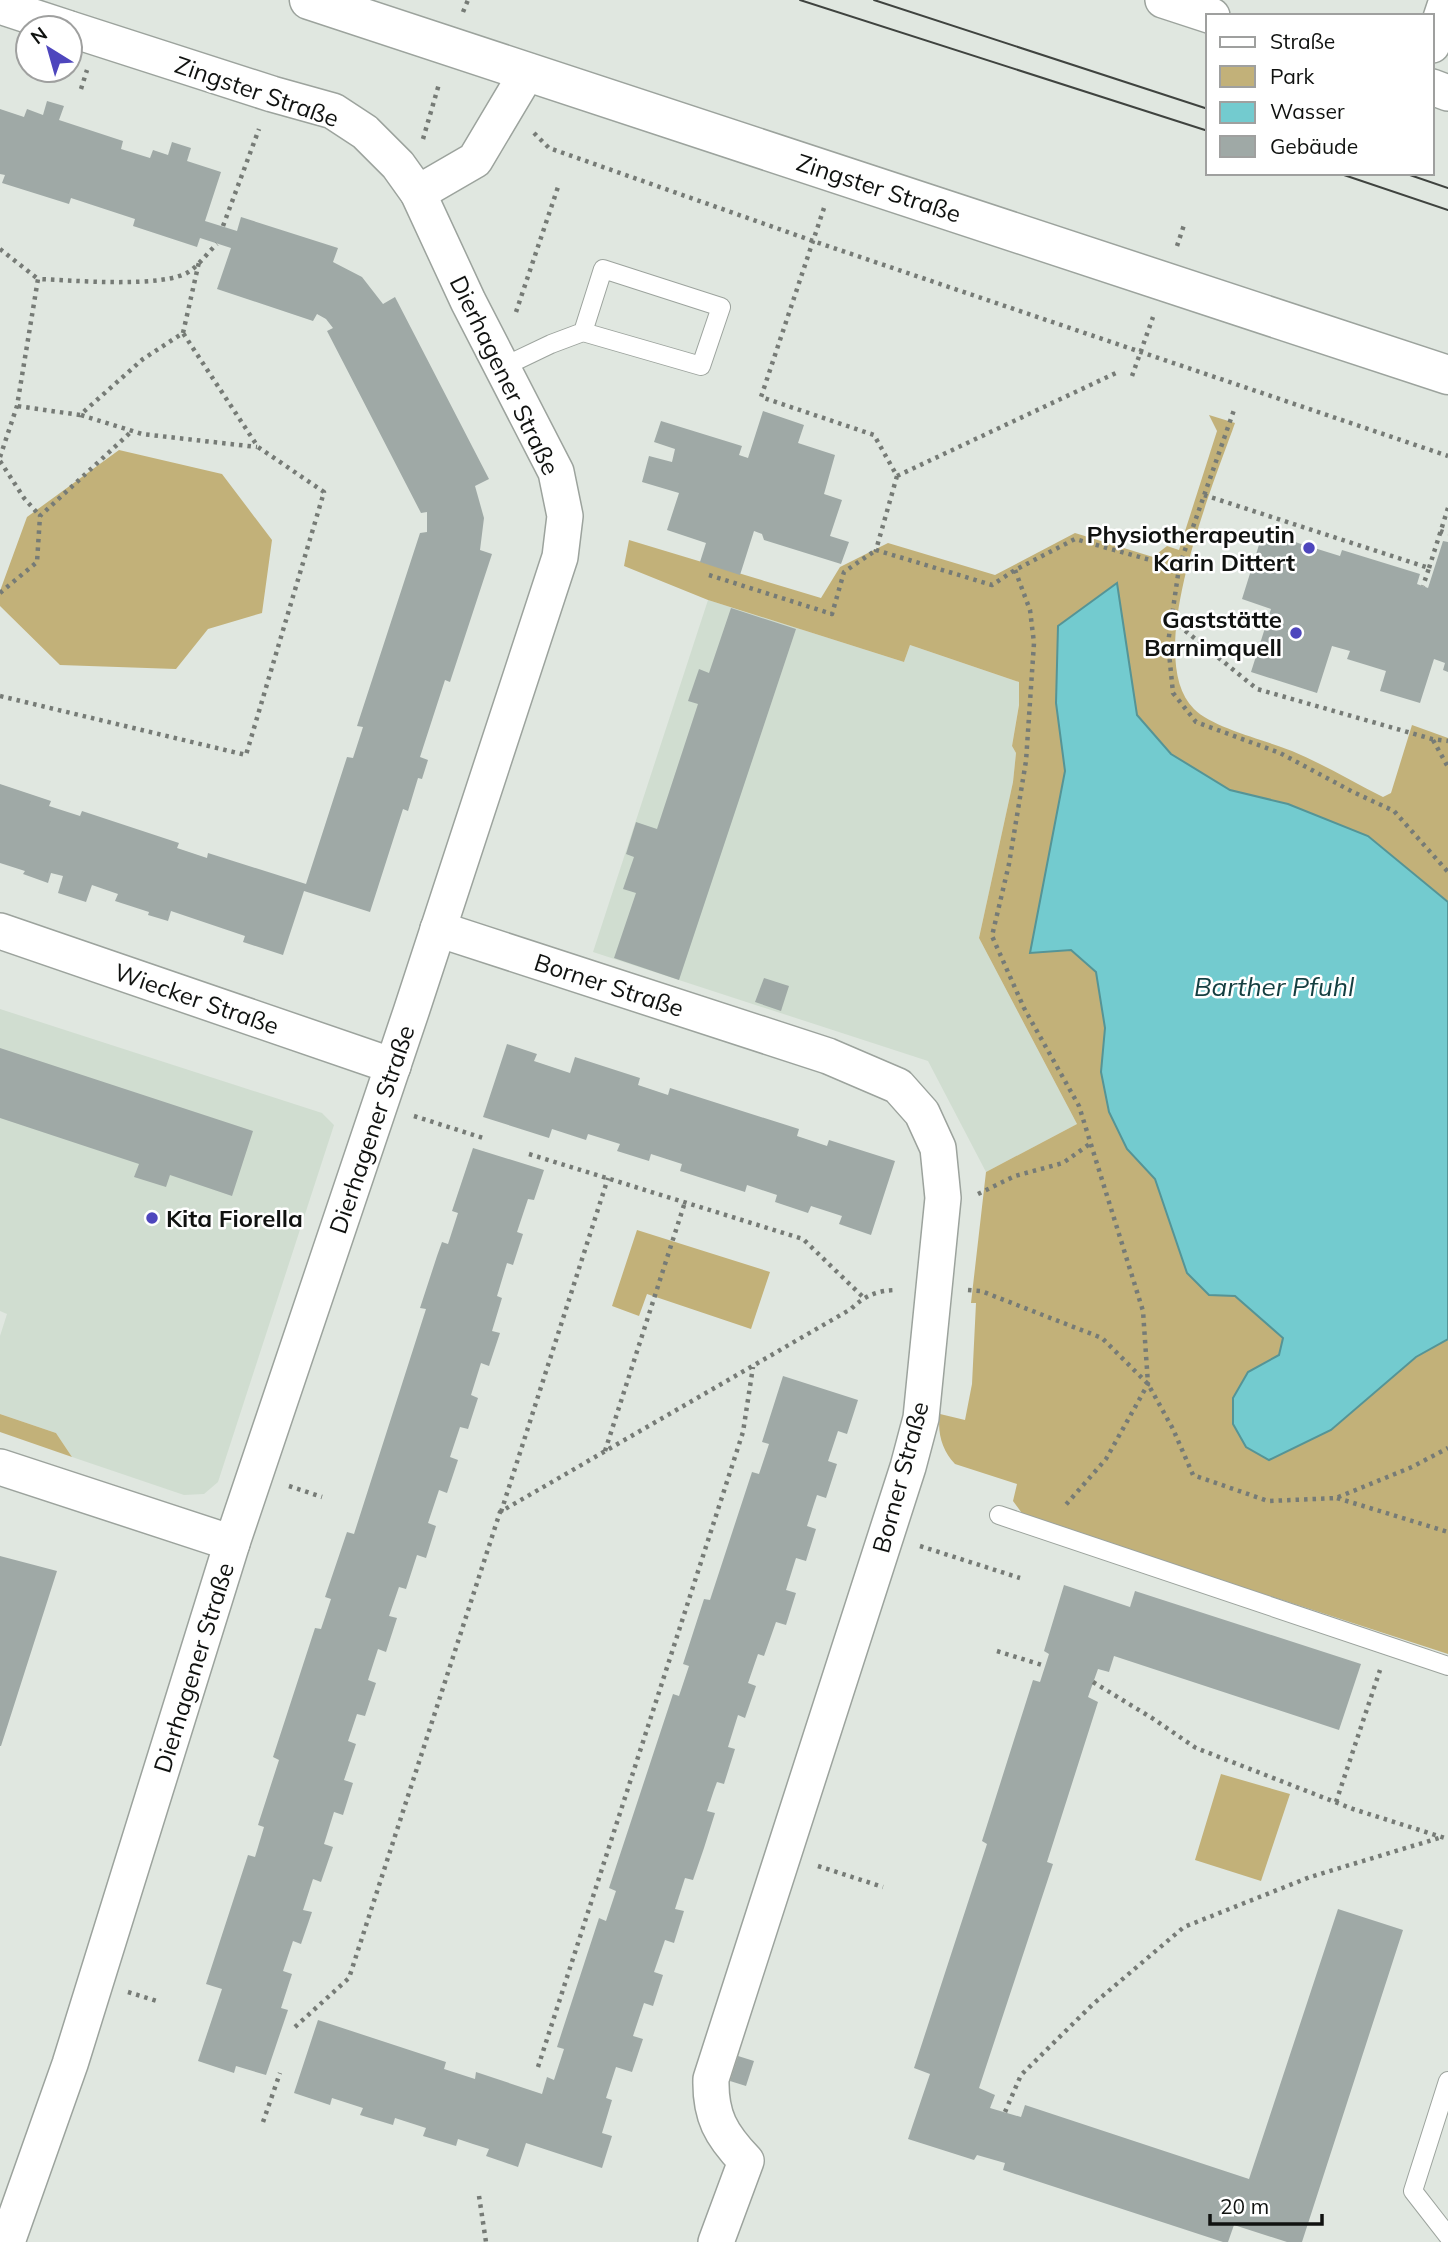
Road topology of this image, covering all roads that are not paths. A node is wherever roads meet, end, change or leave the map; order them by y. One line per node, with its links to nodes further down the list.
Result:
1 (309, 0): 9 (street, Zingster Straße)
2 (1163, 0): 6 (street)
3 (1447, 0): 8 (street)
4 (0, 6): 5 (street, Zingster Straße)
5 (25, 14)
6 (1206, 14)
7 (84, 33): 10 (street, Zingster Straße)
8 (1434, 39)
9 (528, 71): 10 (street); 13 (street, Zingster Straße)
10 (408, 179): 12 (street, Dierhagener Straße)
11 (583, 332): 11 (lane); 12 (lane)
12 (503, 367): 14 (street, Dierhagener Straße)
13 (1448, 375)
14 (438, 929): 16 (street, Dierhagener Straße); 24 (street, Borner Straße)
15 (0, 931): 16 (street, Wiecker Straße)
16 (393, 1066): 19 (street, Dierhagener Straße)
17 (0, 1467): 19 (street)
18 (999, 1515): 20 (lane)
19 (232, 1544): 23 (street, Dierhagener Straße)
20 (1448, 1666)
21 (1448, 2081): 22 (lane)
22 (1448, 2236)
23 (8, 2242)
24 (716, 2242)

